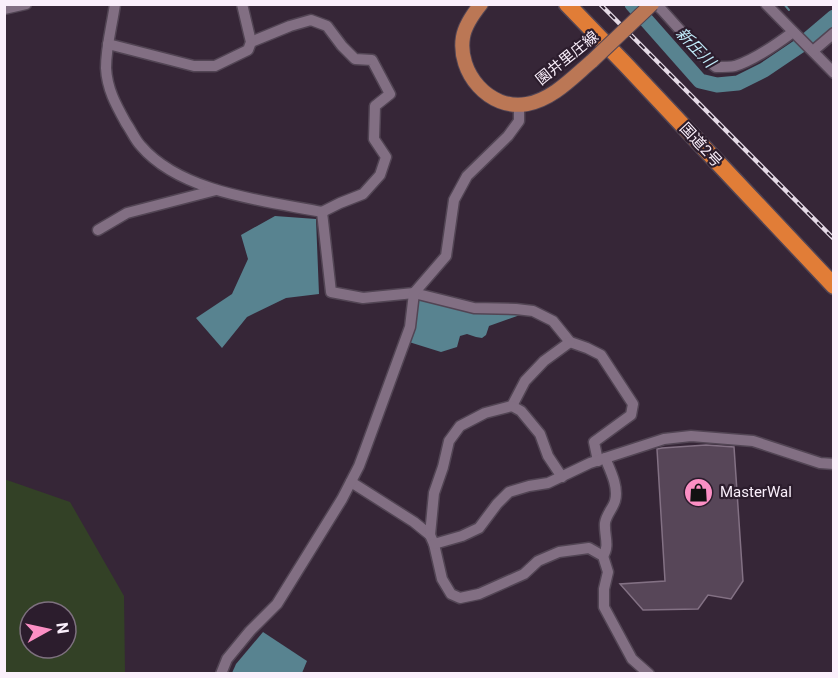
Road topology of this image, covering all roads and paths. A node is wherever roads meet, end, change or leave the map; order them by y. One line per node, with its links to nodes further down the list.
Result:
1 (26, 4): 9 (street)
2 (115, 4): 13 (street)
3 (242, 4): 12 (street)
4 (481, 4): 17 (main road)
5 (560, 4): 14 (main road)
6 (567, 4): 14 (highway, 国道2号)
7 (654, 4): 10 (street); 17 (main road, 園井里庄線, bridge)
8 (766, 4): 10 (street)
9 (4, 9)
10 (793, 32): 15 (street)
11 (834, 33): 15 (street)
12 (251, 42): 13 (street); 19 (street)
13 (108, 44): 18 (street)
14 (605, 44): 21 (highway, 国道2号)
15 (813, 51): 16 (street)
16 (834, 73)
17 (519, 105): 22 (street)
18 (216, 190): 19 (street); 20 (street)
19 (322, 212): 22 (street)
20 (98, 230)
21 (834, 286)
22 (414, 293): 23 (street); 28 (street)
23 (570, 342): 24 (street); 25 (street)
24 (512, 406): 27 (street); 29 (street)
25 (602, 459): 26 (street); 27 (street); 30 (street)
26 (834, 464)
27 (562, 477): 29 (street)
28 (351, 482): 29 (street); 31 (street)
29 (432, 539): 30 (street)
30 (603, 556): 32 (street)
31 (221, 674)
32 (649, 674)

